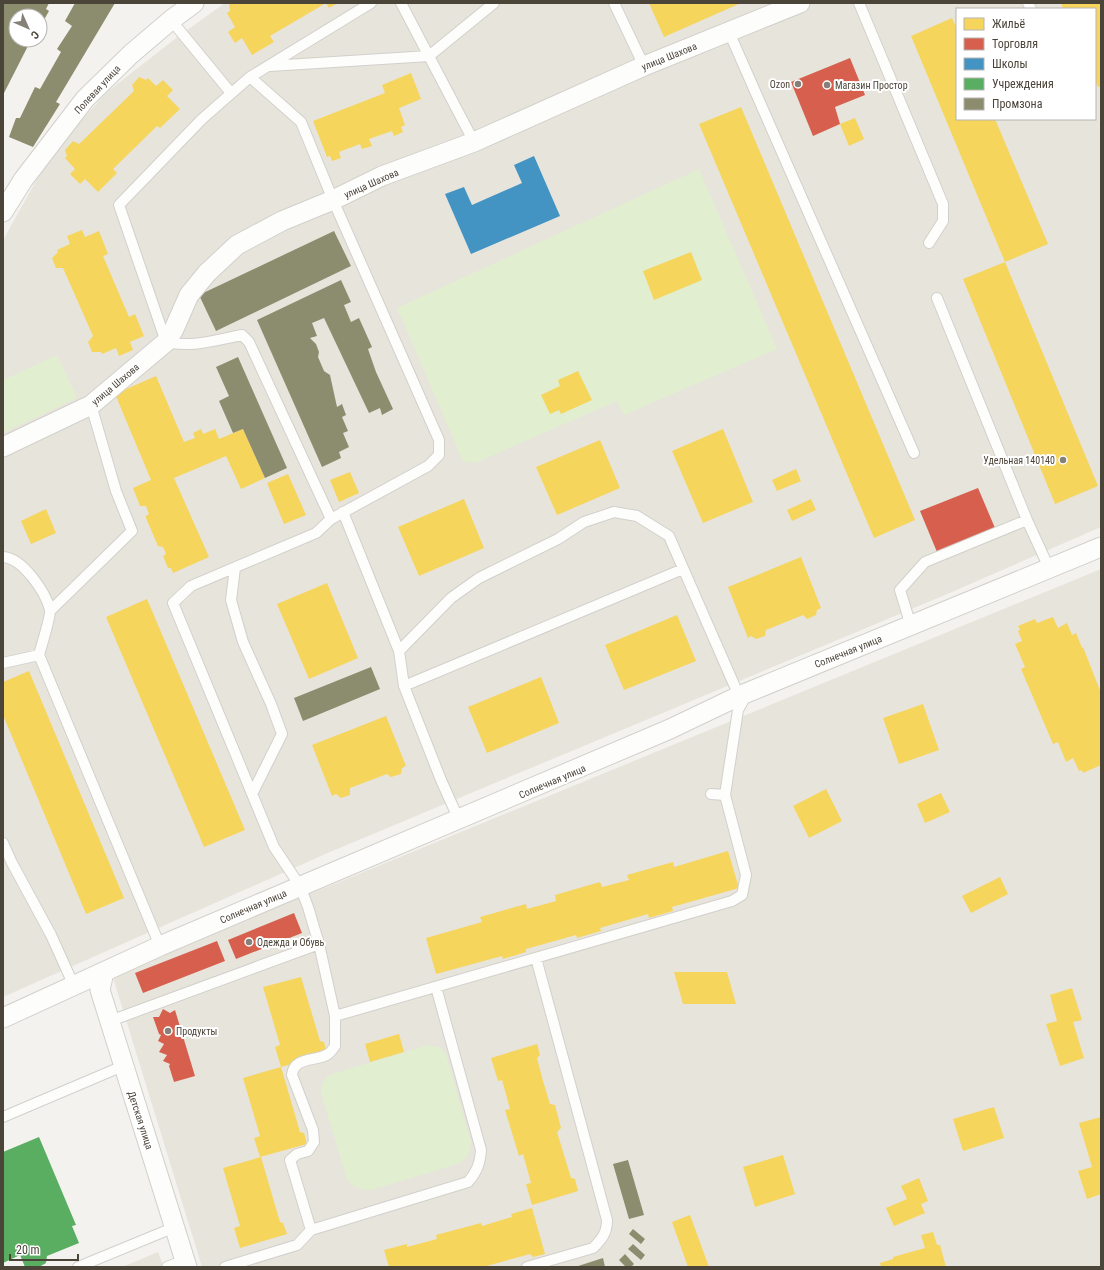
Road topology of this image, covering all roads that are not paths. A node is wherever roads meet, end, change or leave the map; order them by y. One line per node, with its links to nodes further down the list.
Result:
1 (194, 3): 8 (street, Полевая улица)
2 (371, 3): 11 (lane)
3 (402, 3): 10 (lane)
4 (494, 3): 10 (lane)
5 (614, 3): 12 (lane)
6 (800, 3): 9 (street, улица Шахова)
7 (859, 3): 18 (lane)
8 (171, 20): 14 (lane); 17 (street, Полевая улица)
9 (729, 32): 12 (street, улица Шахова); 23 (lane)
10 (429, 56): 11 (lane); 15 (lane)
11 (268, 66): 13 (lane)
12 (644, 66): 15 (street, улица Шахова)
13 (250, 77): 14 (lane); 16 (lane)
14 (231, 92): 20 (lane)
15 (474, 142): 16 (street, улица Шахова)
16 (333, 200): 20 (street, улица Шахова); 24 (lane)
17 (3, 212)
18 (929, 243)
19 (937, 298): 26 (lane)
20 (166, 342): 21 (street, улица Шахова); 25 (lane)
21 (91, 405): 22 (street, улица Шахова); 32 (lane)
22 (3, 447)
23 (914, 453)
24 (344, 512): 25 (lane); 34 (lane)
25 (331, 519): 29 (lane)
26 (1027, 520): 30 (lane); 33 (lane)
27 (1101, 547): 30 (street, Солнечная улица)
28 (3, 557): 32 (lane)
29 (235, 568): 39 (lane); 39 (lane)
30 (1049, 568): 33 (street, Солнечная улица)
31 (683, 569): 34 (lane); 37 (lane); 38 (lane)
32 (50, 611): 35 (lane)
33 (910, 626): 38 (street, Солнечная улица)
34 (399, 651): 37 (lane)
35 (39, 655): 36 (lane); 46 (lane)
36 (3, 663)
37 (404, 686): 42 (lane)
38 (743, 694): 41 (lane); 42 (street, Солнечная улица)
39 (252, 794): 44 (lane)
40 (711, 794): 41 (lane)
41 (726, 795): 47 (lane)
42 (459, 820): 44 (street, Солнечная улица)
43 (3, 843): 49 (lane)
44 (300, 886): 45 (lane); 46 (street, Солнечная улица)
45 (319, 944): 51 (lane); 53 (lane)
46 (160, 946): 48 (street, Солнечная улица)
47 (536, 958): 50 (lane); 62 (lane)
48 (104, 972): 49 (street, Солнечная улица); 53 (street, Детская улица)
49 (74, 986): 52 (street, Солнечная улица)
50 (436, 987): 51 (lane); 57 (lane)
51 (335, 1016): 57 (lane)
52 (3, 1018)
53 (110, 1021): 54 (street, Детская улица)
54 (123, 1066): 55 (lane); 56 (street, Детская улица)
55 (3, 1117)
56 (175, 1227): 58 (street, Детская улица); 59 (lane)
57 (311, 1230): 61 (lane)
58 (186, 1264): 60 (lane)
59 (78, 1267)
60 (167, 1267)
61 (225, 1267)
62 (527, 1267)

